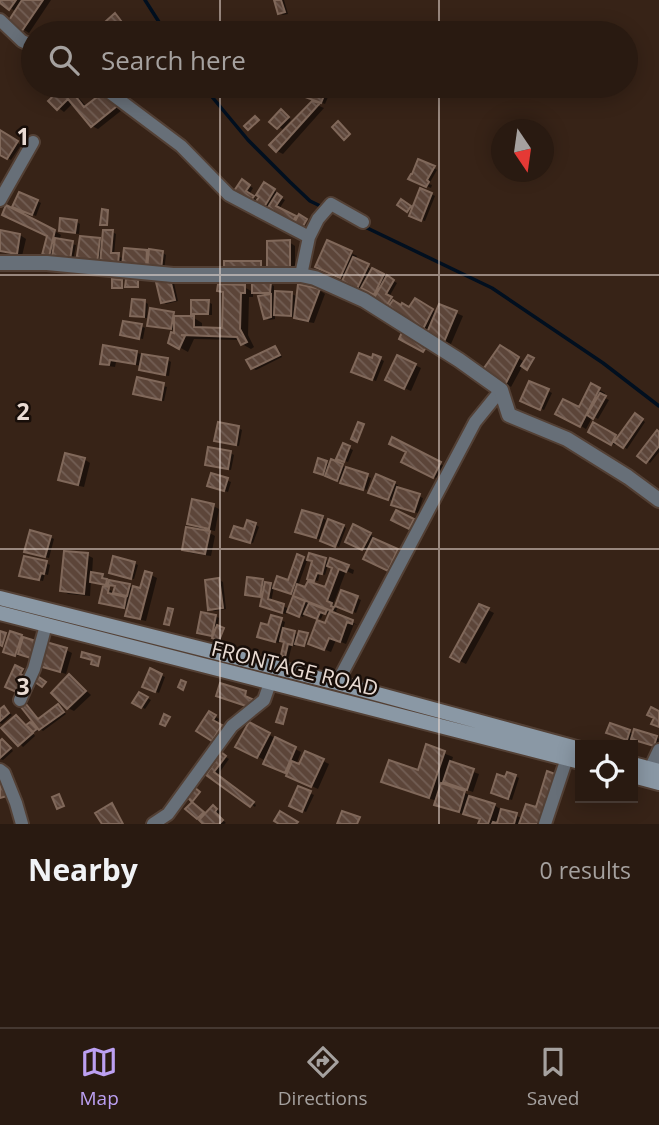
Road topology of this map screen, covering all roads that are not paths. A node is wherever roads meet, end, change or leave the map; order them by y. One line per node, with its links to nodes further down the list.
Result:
1 (0, 20): 2 (street)
2 (21, 40)
3 (117, 98): 7 (street)
4 (33, 142): 5 (street)
5 (1, 194)
6 (363, 222): 7 (street)
7 (309, 237): 9 (street)
8 (0, 263): 9 (street)
9 (301, 275): 10 (street)
10 (501, 390): 11 (street); 16 (street)
11 (659, 499)
12 (0, 598): 16 (main road)
13 (0, 613): 14 (main road, FRONTAGE ROAD)
14 (46, 625): 15 (main road, FRONTAGE ROAD); 17 (street)
15 (270, 683): 19 (main road, FRONTAGE ROAD); 25 (street)
16 (337, 683): 19 (main road)
17 (20, 700)
18 (659, 750): 21 (street)
19 (575, 753): 26 (street)
20 (0, 770): 24 (street)
21 (654, 770)
22 (638, 777): 23 (main road)
23 (659, 783)
24 (22, 824)
25 (153, 824)
26 (545, 824)

